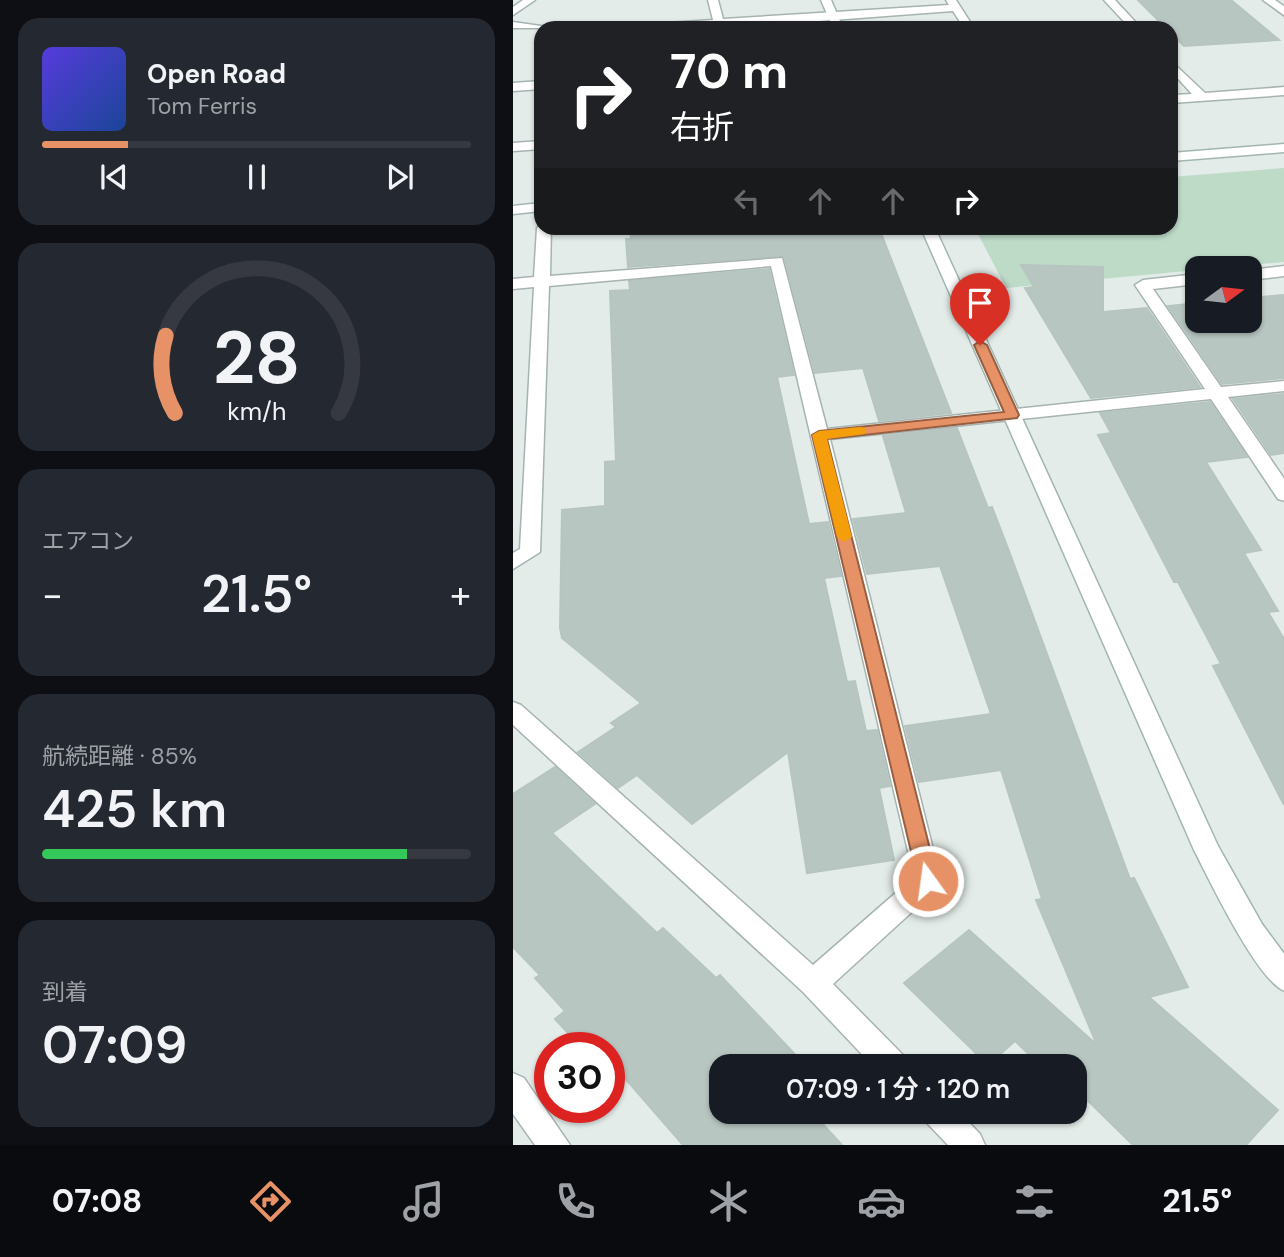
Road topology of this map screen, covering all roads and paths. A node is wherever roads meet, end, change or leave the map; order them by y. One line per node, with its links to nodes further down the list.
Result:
1 (530, 0): 7 (street)
2 (713, 0): 10 (street)
3 (826, 0): 9 (street)
4 (1109, 0): 14 (street)
5 (1268, 0): 8 (street)
6 (953, 4): 9 (street); 13 (street)
7 (513, 12)
8 (1284, 13)
9 (833, 16): 11 (street); 12 (street)
10 (718, 21)
11 (770, 21)
12 (836, 21)
13 (964, 21)
14 (1129, 21)
15 (513, 25): 16 (street)
16 (534, 27)
17 (1178, 71): 21 (street)
18 (534, 86): 19 (street)
19 (513, 87)
20 (1284, 91): 21 (street)
21 (1202, 97): 22 (street)
22 (1178, 99)
23 (534, 146): 24 (street)
24 (513, 147)
25 (1284, 148): 26 (street)
26 (1178, 156)
27 (534, 208): 28 (street)
28 (513, 209)
29 (545, 235): 34 (street)
30 (931, 235): 38 (street)
31 (1284, 271): 32 (street)
32 (1262, 274)
33 (1185, 280): 37 (street)
34 (542, 282): 35 (street); 39 (street); 41 (street)
35 (513, 284)
36 (1284, 386): 37 (street)
37 (1215, 393): 38 (street); 40 (street)
38 (1012, 415): 39 (street); 43 (street)
39 (819, 435): 44 (street)
40 (1284, 495)
41 (513, 562)
42 (513, 710): 44 (street)
43 (1284, 979)
44 (813, 983): 45 (street)
45 (881, 1054)
46 (513, 1087): 48 (street)
47 (949, 1124): 49 (street)
48 (554, 1145)
49 (969, 1145)

